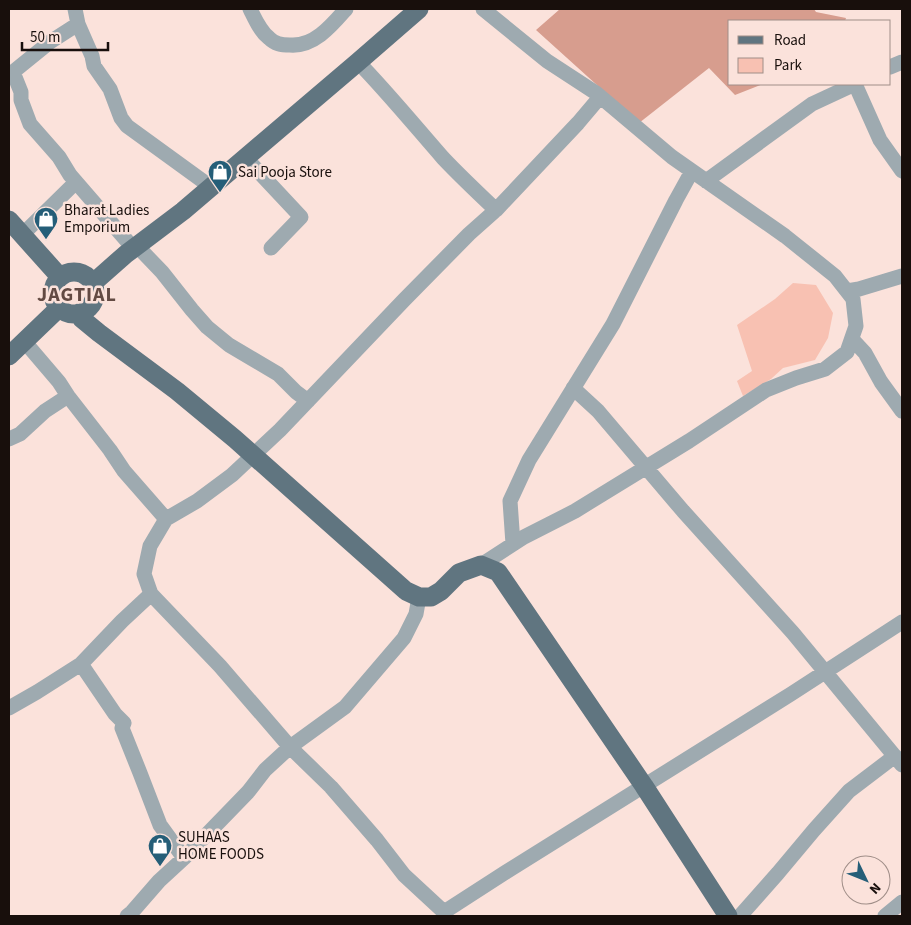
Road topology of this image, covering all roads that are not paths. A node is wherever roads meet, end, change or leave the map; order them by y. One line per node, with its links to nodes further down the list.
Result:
1 (75, 9): 6 (street)
2 (250, 9): 3 (street)
3 (346, 9)
4 (419, 9): 7 (main road)
5 (483, 9): 11 (street)
6 (78, 24): 8 (street); 18 (street)
7 (358, 62): 13 (main road); 19 (street)
8 (11, 73): 16 (street)
9 (853, 85): 17 (street)
10 (855, 85): 12 (street)
11 (600, 97): 14 (street); 19 (street)
12 (897, 154): 15 (street)
13 (245, 157): 18 (main road); 23 (street)
14 (692, 171): 17 (street); 33 (street)
15 (902, 171)
16 (76, 182): 21 (street); 22 (street)
17 (706, 182): 27 (street)
18 (210, 187): 22 (main road)
19 (496, 210): 35 (street)
20 (9, 220): 21 (main road)
21 (22, 235): 25 (main road)
22 (135, 247): 26 (main road); 35 (street)
23 (271, 248)
24 (902, 276): 27 (street)
25 (60, 277): 26 (main road); 28 (main road)
26 (92, 284): 29 (main road)
27 (846, 291): 30 (street)
28 (60, 308): 29 (main road); 31 (main road)
29 (79, 313): 38 (main road)
30 (852, 339): 36 (street); 39 (street)
31 (24, 341): 32 (main road); 34 (street)
32 (9, 356)
33 (574, 388): 39 (street); 41 (street)
34 (68, 396): 37 (street); 40 (street)
35 (308, 402): 38 (street)
36 (902, 411)
37 (9, 439)
38 (253, 455): 40 (street); 44 (main road)
39 (646, 468): 41 (street); 47 (street)
40 (166, 519): 43 (street)
41 (513, 544): 42 (street)
42 (481, 565): 44 (main road); 51 (main road)
43 (150, 594): 46 (street); 49 (street)
44 (420, 598): 49 (street)
45 (902, 622): 47 (street)
46 (82, 664): 48 (street); 52 (street)
47 (824, 672): 50 (street); 51 (street)
48 (9, 708)
49 (290, 747): 52 (street); 55 (street)
50 (899, 760): 57 (street)
51 (644, 786): 55 (street); 56 (main road)
52 (184, 858): 54 (street)
53 (902, 902): 58 (street)
54 (132, 915)
55 (444, 915)
56 (728, 916)
57 (740, 916)
58 (885, 916)

